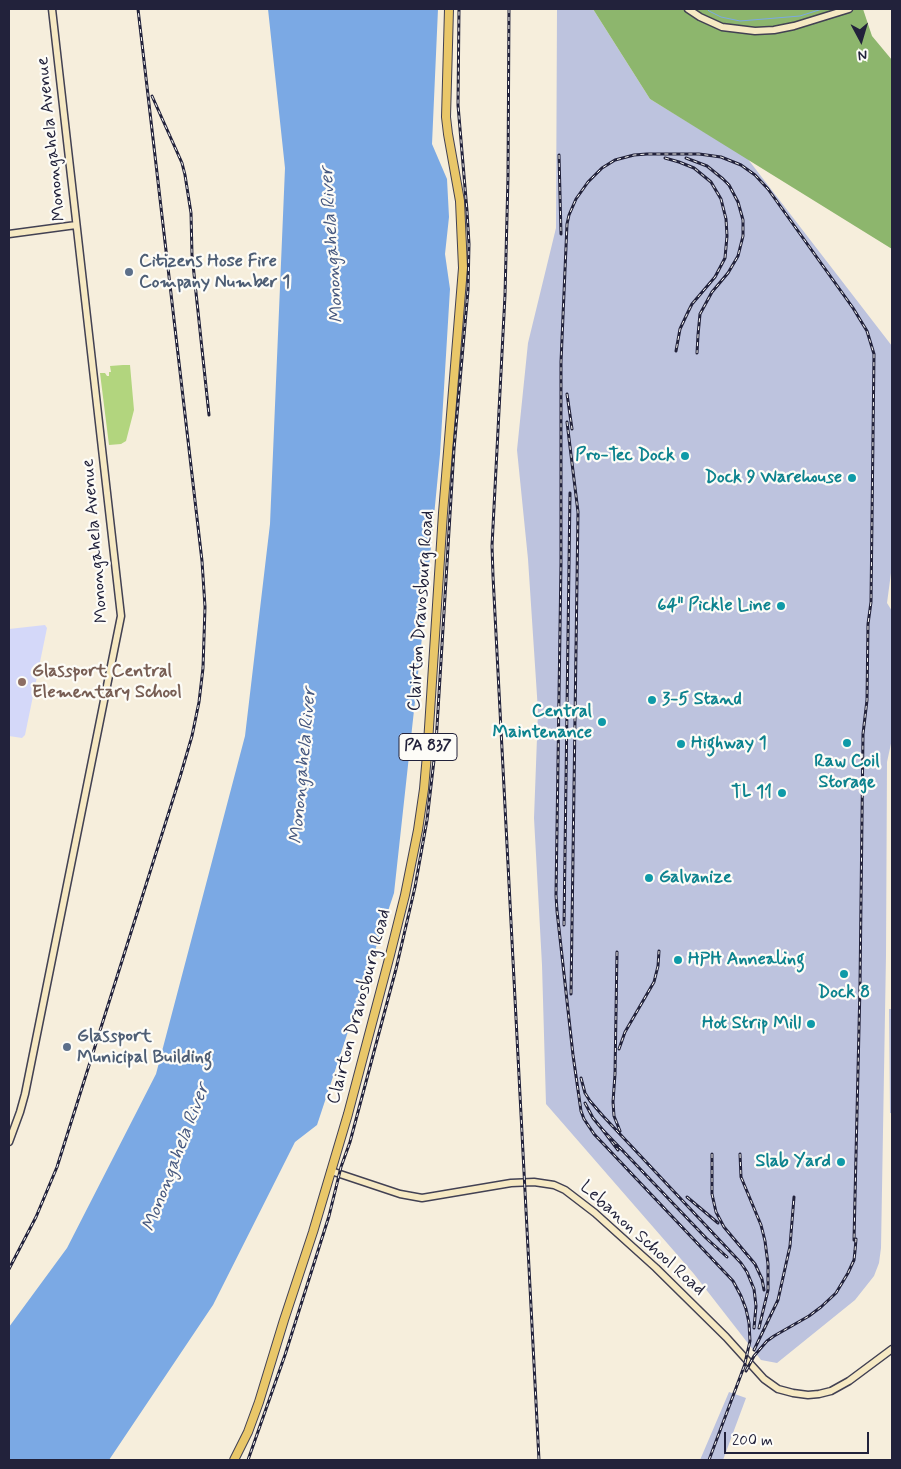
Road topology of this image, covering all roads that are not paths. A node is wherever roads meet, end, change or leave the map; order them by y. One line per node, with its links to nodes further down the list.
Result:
1 (52, 9): 5 (main road, Monongahela Avenue)
2 (449, 9): 8 (main road, Clairton Dravosburg Road / PA 837)
3 (688, 9): 4 (main road)
4 (849, 9)
5 (76, 225): 6 (main road); 7 (main road, Monongahela Avenue)
6 (9, 234)
7 (9, 1142)
8 (331, 1171): 9 (main road, Lebanon School Road); 10 (main road, Clairton Dravosburg Road / PA 837)
9 (892, 1349)
10 (234, 1460)

